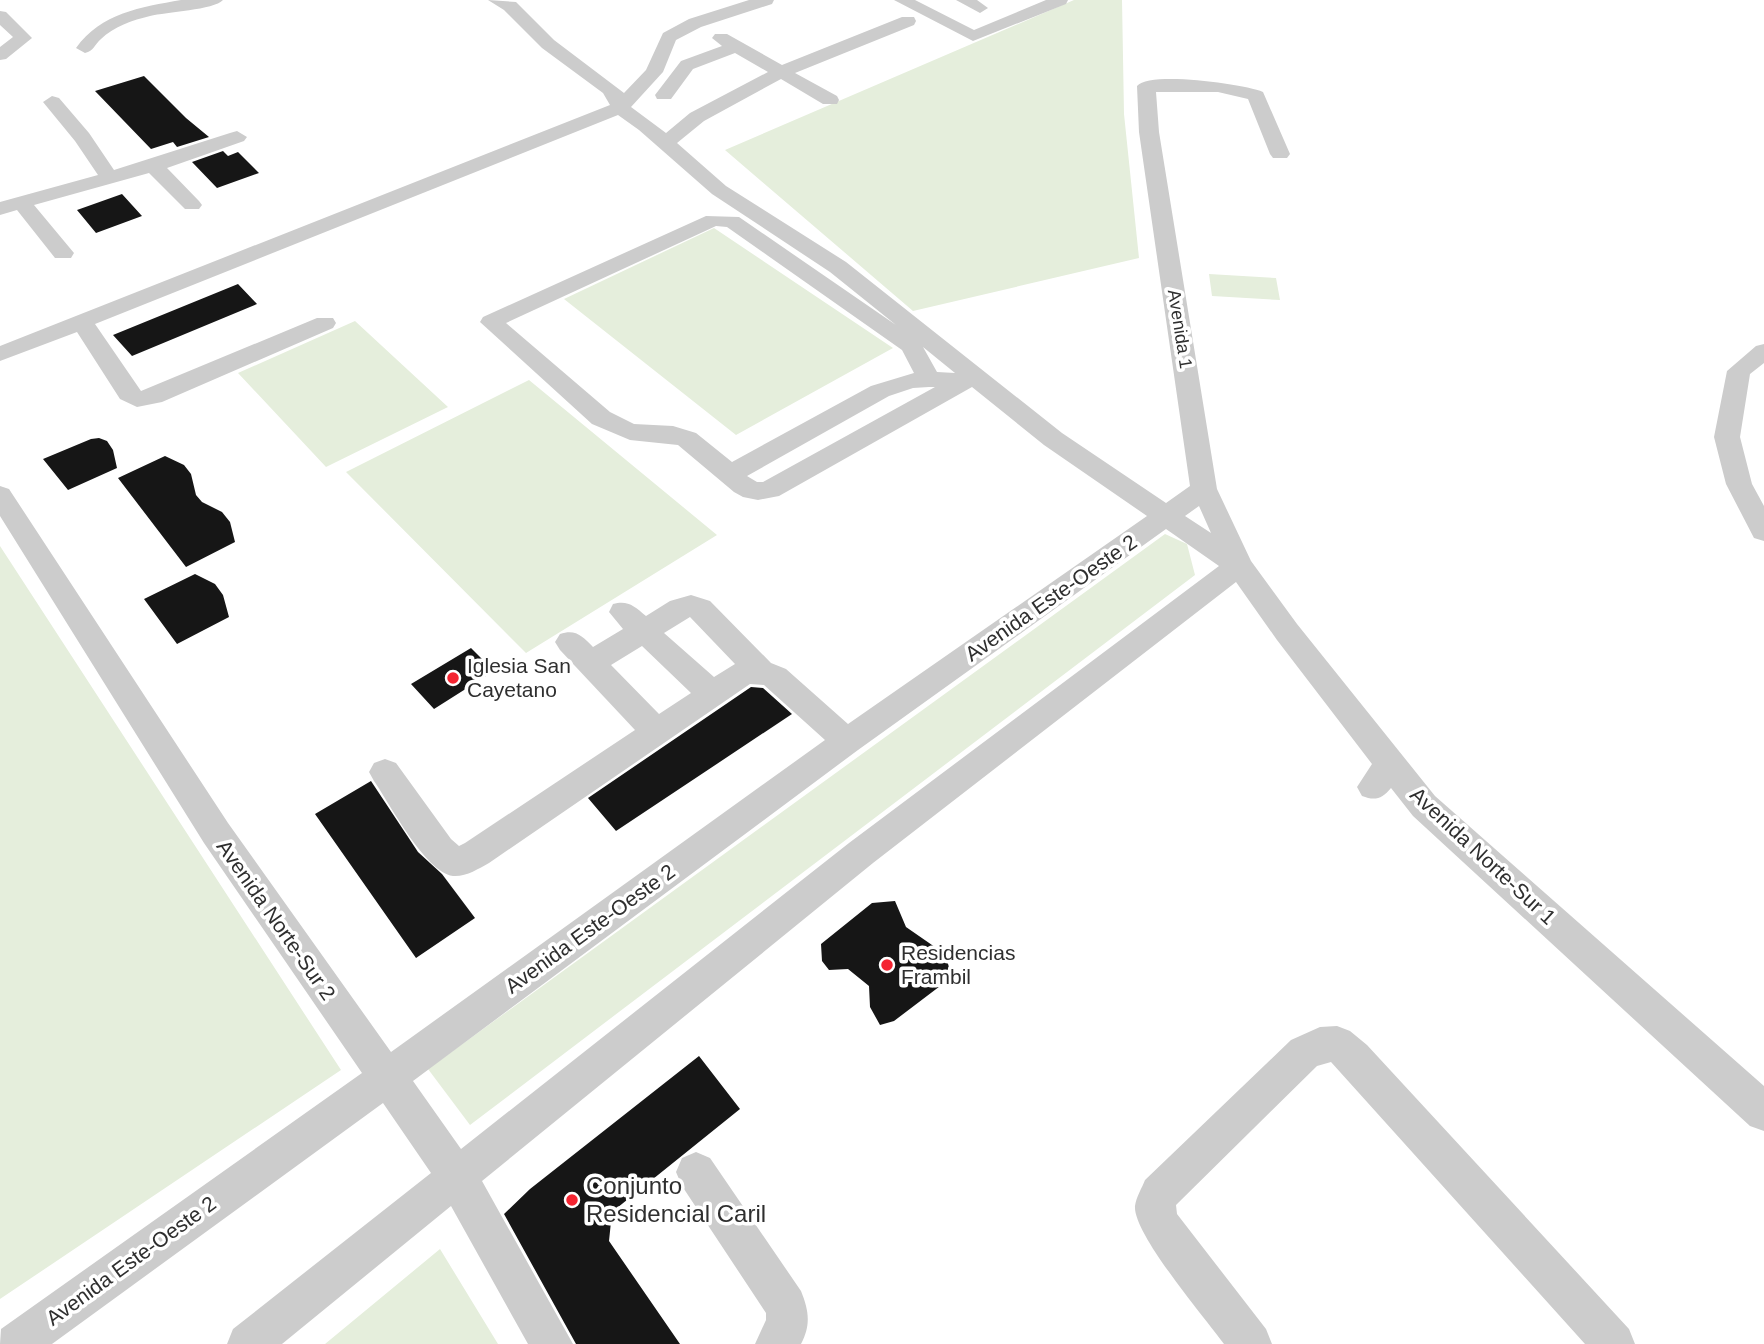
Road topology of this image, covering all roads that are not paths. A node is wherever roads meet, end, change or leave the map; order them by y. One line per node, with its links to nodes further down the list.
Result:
1 (215, 0): 10 (street)
2 (766, 0): 16 (street)
3 (902, 0): 5 (street)
4 (964, 0): 7 (street)
5 (1060, 0)
6 (512, 3): 16 (street)
7 (980, 8)
8 (0, 16): 11 (street)
9 (908, 21): 12 (street)
10 (85, 48)
11 (0, 55)
12 (781, 72): 13 (street); 14 (street); 17 (street)
13 (664, 95)
14 (830, 100)
15 (52, 102): 23 (street)
16 (620, 108): 18 (street); 29 (street)
17 (697, 117): 18 (street); 20 (street)
18 (646, 126): 20 (street)
19 (237, 137): 22 (street)
20 (665, 144): 34 (street)
21 (1280, 154): 36 (street, Avenida 1)
22 (154, 166): 23 (street); 25 (street)
23 (110, 178): 24 (street)
24 (23, 205): 26 (street); 27 (street); 28 (street)
25 (192, 205)
26 (0, 209)
27 (0, 217)
28 (63, 253)
29 (82, 321): 30 (street); 32 (street)
30 (325, 323)
31 (1764, 351): 39 (street)
32 (0, 354)
33 (929, 379): 34 (street); 35 (street); 35 (street)
34 (970, 379): 35 (street); 38 (street)
35 (730, 474)
36 (1204, 489): 38 (street, Avenida Este-Oeste 2); 40 (street, Avenida 1)
37 (0, 495): 47 (street, Avenida Norte-Sur 2)
38 (1167, 517): 40 (street); 45 (street, Avenida Este-Oeste 2)
39 (1764, 531)
40 (1239, 565): 48 (street, Avenida Norte-Sur 1); 50 (street)
41 (634, 622): 42 (street); 43 (street); 44 (street)
42 (760, 671): 43 (street); 45 (street)
43 (712, 694): 44 (street)
44 (656, 731): 46 (street)
45 (846, 741): 47 (street, Avenida Este-Oeste 2)
46 (385, 772)
47 (386, 1079): 50 (street, Avenida Norte-Sur 2); 51 (street, Avenida Este-Oeste 2)
48 (1764, 1112)
49 (696, 1172): 54 (street)
50 (457, 1177): 52 (street); 53 (street, Avenida Norte-Sur 2)
51 (16, 1344)
52 (247, 1344)
53 (552, 1344)
54 (776, 1344)
55 (1251, 1344): 56 (street)
56 (1614, 1344)

